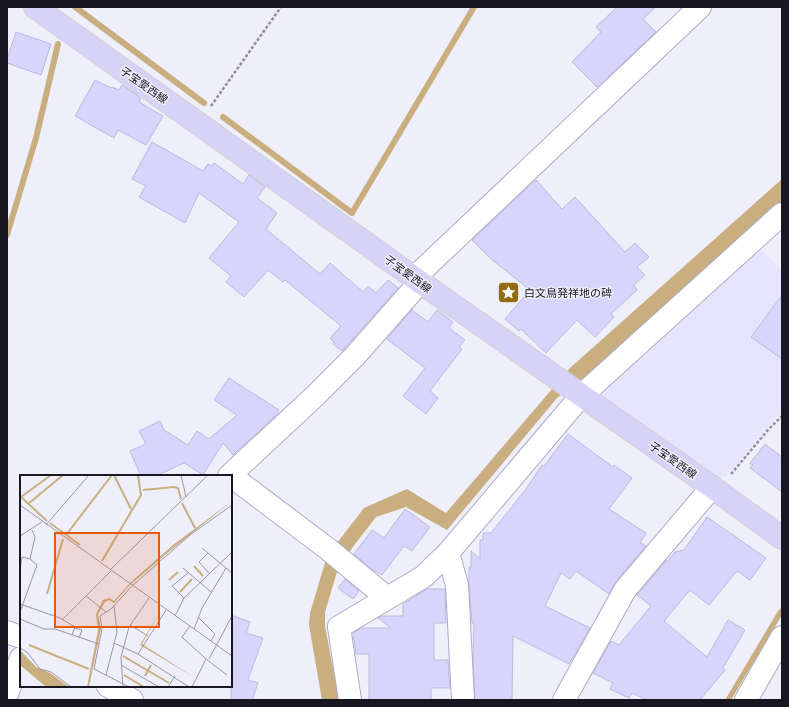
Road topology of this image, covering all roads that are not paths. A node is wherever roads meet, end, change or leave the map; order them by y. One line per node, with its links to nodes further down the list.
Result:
1 (35, 7): 4 (main road, 子宝愛西線)
2 (700, 7): 4 (street)
3 (782, 214): 5 (street)
4 (417, 280): 5 (main road, 子宝愛西線); 6 (street)
5 (570, 388): 8 (main road, 子宝愛西線); 10 (street)
6 (231, 475)
7 (232, 477): 11 (street)
8 (714, 489): 9 (main road, 子宝愛西線); 18 (street)
9 (782, 538)
10 (448, 553): 11 (street); 21 (street)
11 (386, 597): 20 (street)
12 (7, 632): 13 (street)
13 (20, 637)
14 (782, 637): 22 (street)
15 (20, 661): 17 (street)
16 (110, 687): 19 (street)
17 (7, 694)
18 (566, 699)
19 (132, 700)
20 (350, 700)
21 (463, 700)
22 (746, 700)

